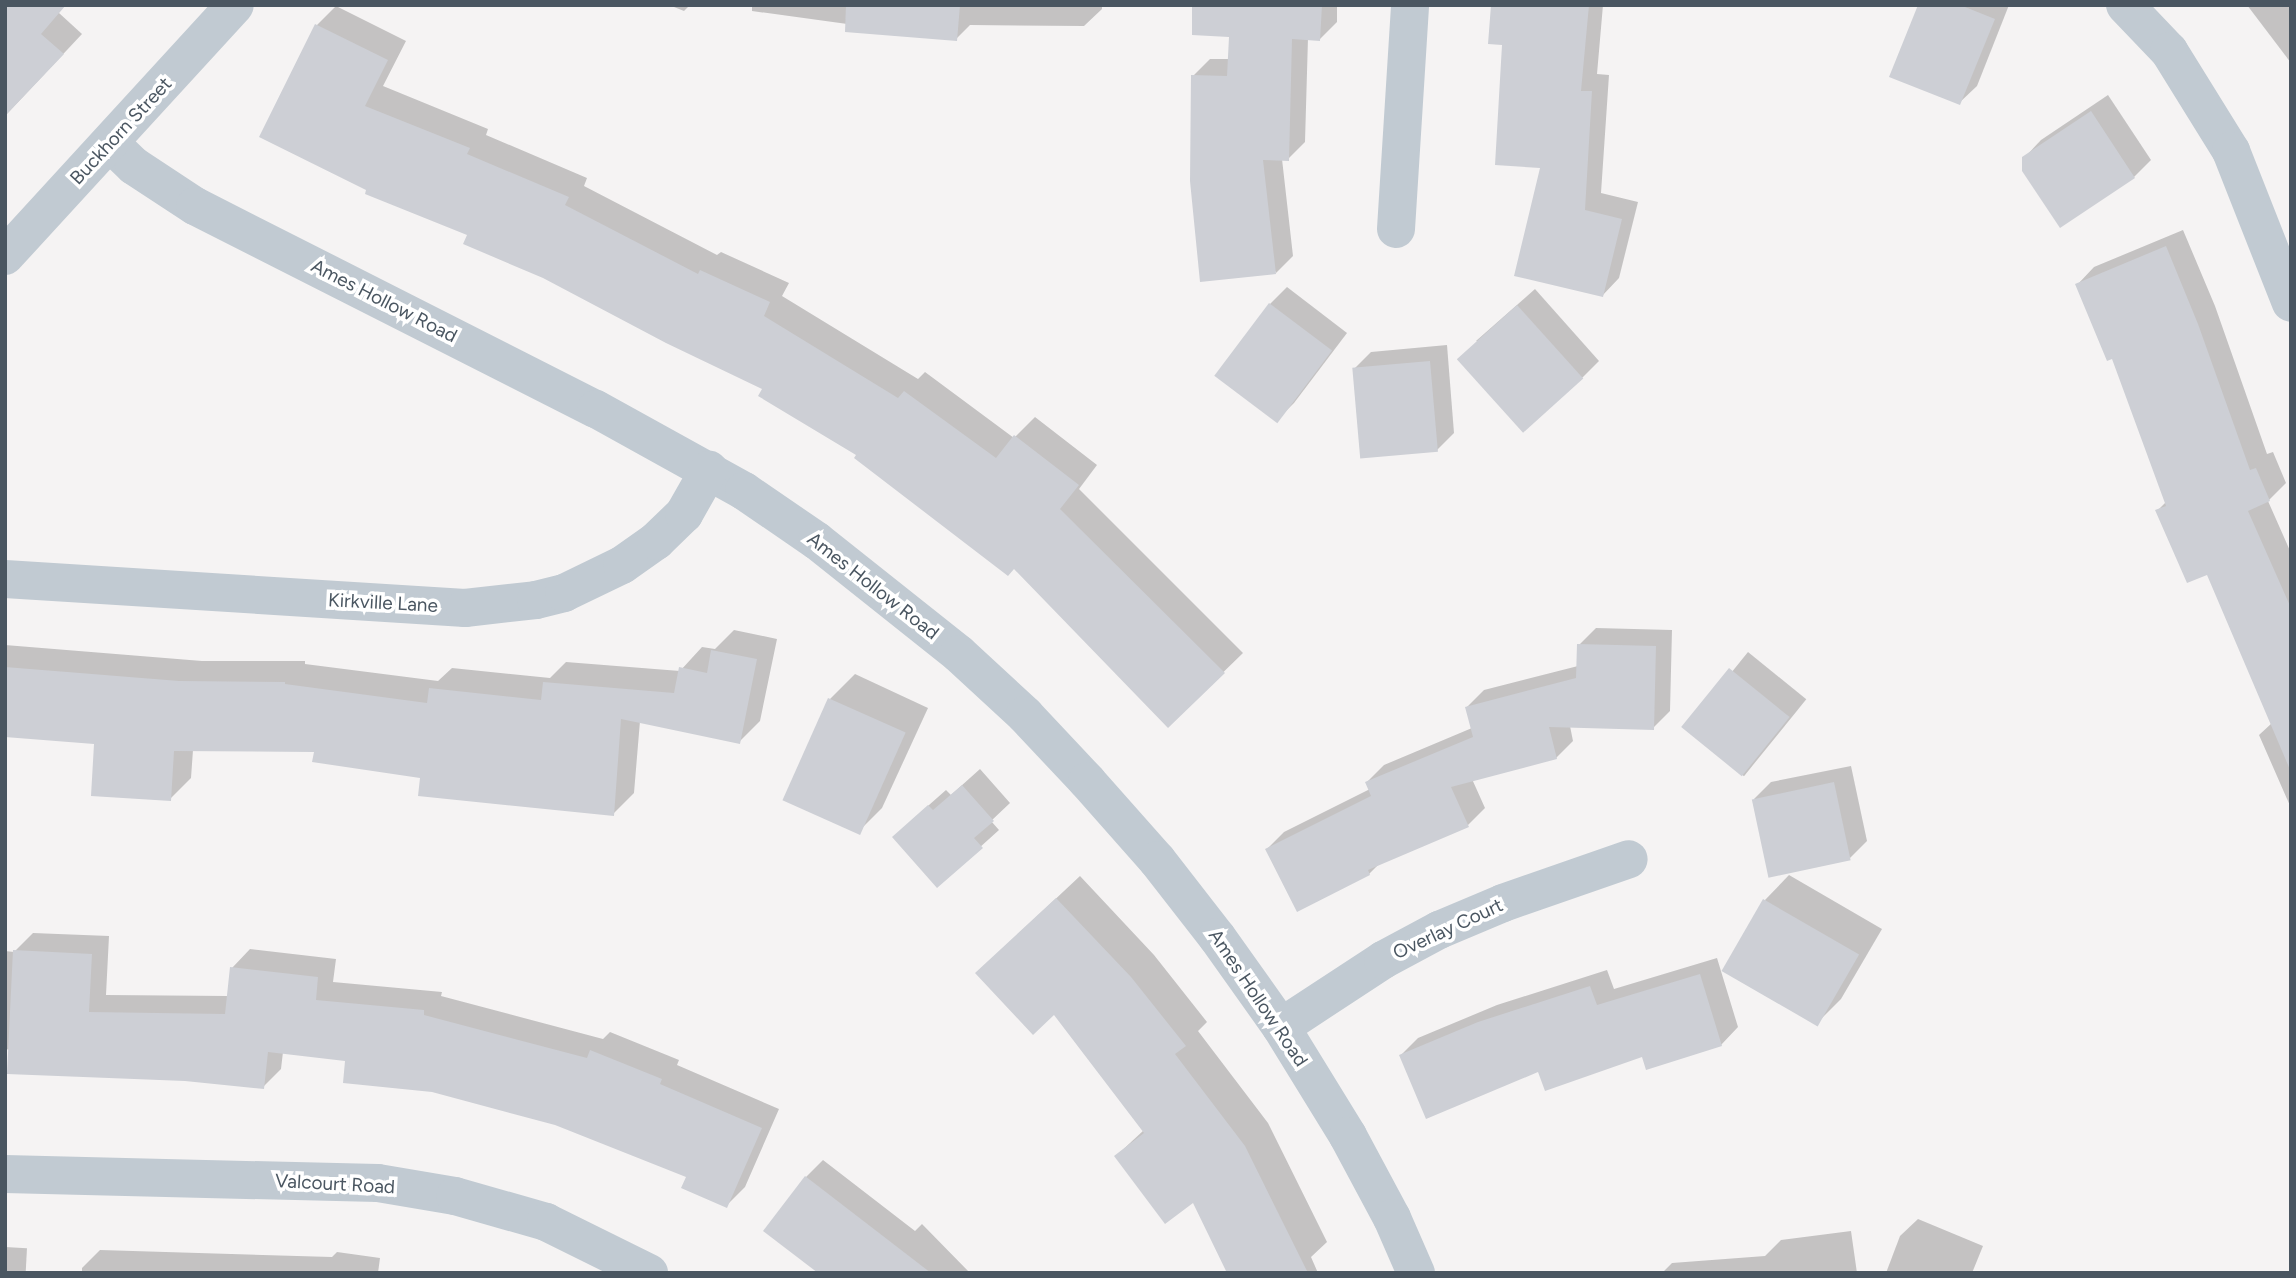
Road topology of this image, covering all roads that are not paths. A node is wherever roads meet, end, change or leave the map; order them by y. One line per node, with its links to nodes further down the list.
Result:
1 (235, 5): 4 (street, Buckhorn Street)
2 (1410, 5): 5 (street)
3 (2125, 5): 7 (street)
4 (110, 143): 6 (street, Buckhorn Street); 8 (street, Ames Hollow Road)
5 (1396, 229)
6 (5, 256)
7 (2291, 303)
8 (709, 470): 9 (street, Kirkville Lane); 11 (street, Ames Hollow Road)
9 (5, 579)
10 (1629, 859): 11 (street, Overlay Court)
11 (1280, 1027): 14 (street, Ames Hollow Road)
12 (5, 1174): 13 (street, Valcourt Road)
13 (649, 1273)
14 (1416, 1273)

